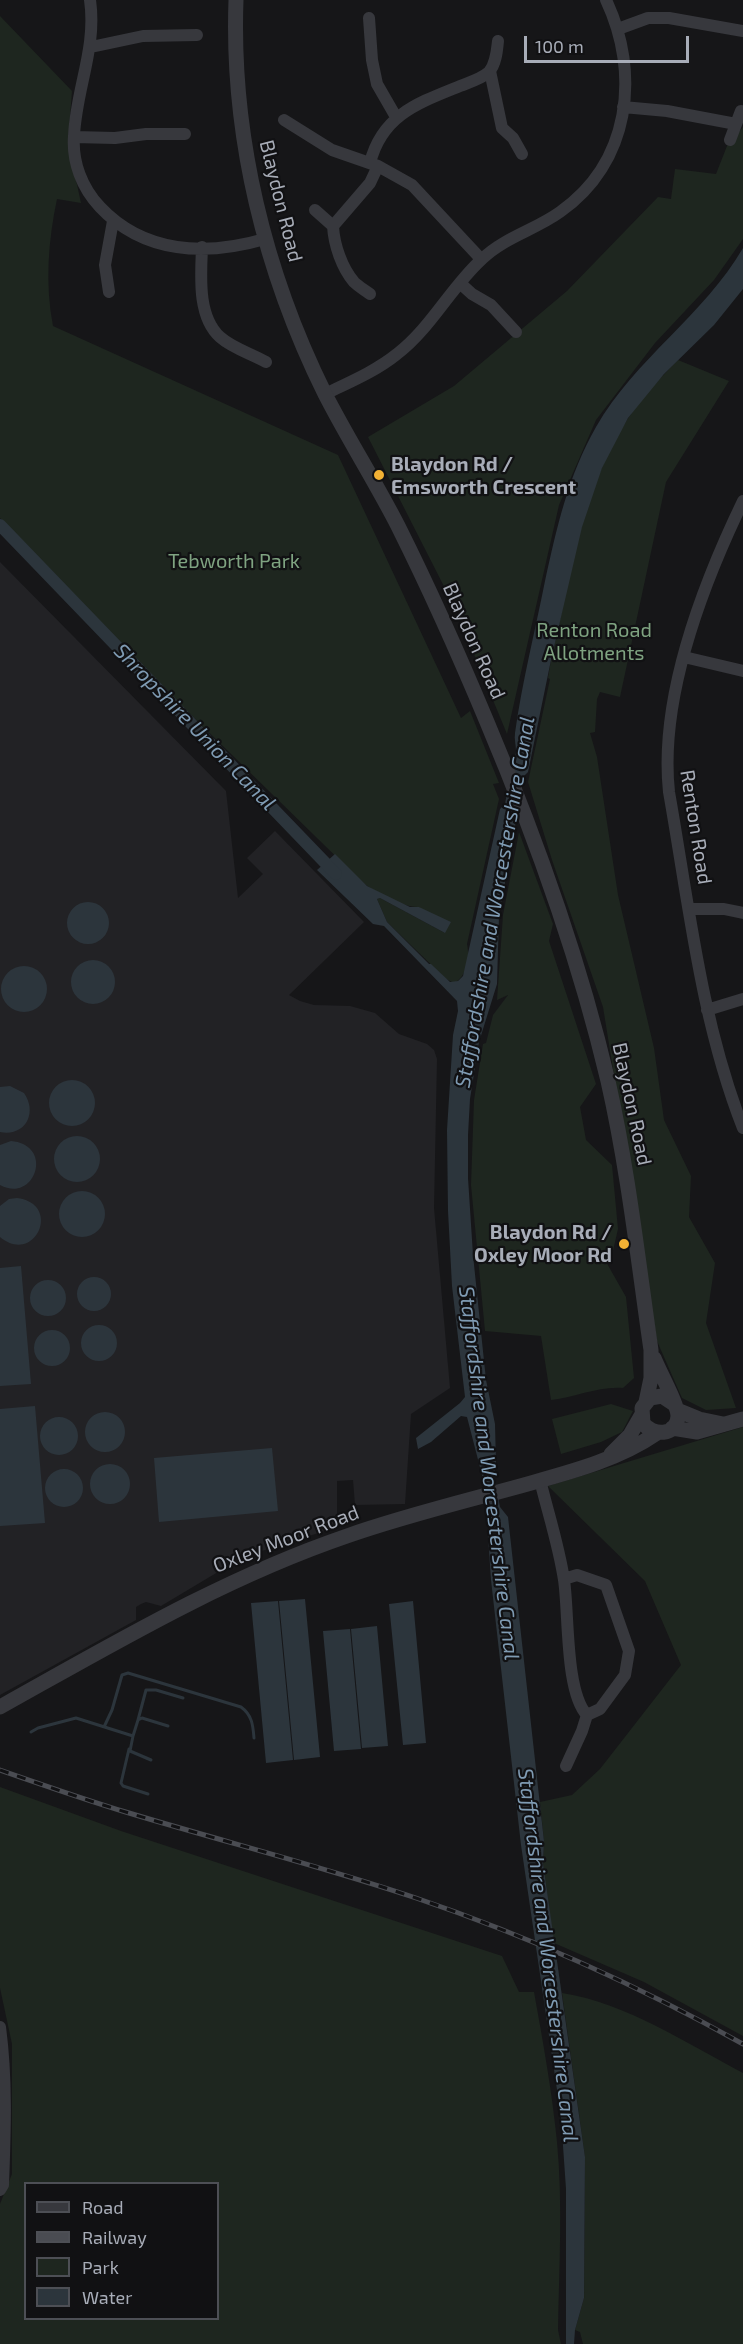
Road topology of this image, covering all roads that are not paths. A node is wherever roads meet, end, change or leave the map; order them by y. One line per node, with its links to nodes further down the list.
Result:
1 (90, 0): 9 (street)
2 (236, 0): 24 (street, Blaydon Road)
3 (606, 0): 5 (street)
4 (369, 18): 13 (street)
5 (618, 29): 6 (street); 11 (street)
6 (743, 31)
7 (197, 35): 9 (street)
8 (498, 41): 10 (street)
9 (91, 48): 17 (street)
10 (490, 71): 13 (street); 19 (street)
11 (623, 106): 15 (street); 26 (street)
12 (741, 111): 15 (street)
13 (396, 117): 20 (street)
14 (284, 120): 20 (street)
15 (736, 124): 18 (street)
16 (185, 134): 17 (street)
17 (74, 136): 22 (street)
18 (730, 140)
19 (522, 154)
20 (374, 165): 23 (street); 26 (street)
21 (315, 210): 23 (street)
22 (113, 221): 25 (street); 28 (street)
23 (333, 226): 29 (street)
24 (265, 239): 25 (street); 32 (street, Blaydon Road)
25 (202, 248): 31 (street)
26 (481, 259): 27 (street)
27 (461, 284): 30 (street); 32 (street)
28 (109, 292)
29 (370, 294)
30 (516, 332)
31 (266, 362)
32 (325, 394): 41 (street, Blaydon Road)
33 (743, 501): 34 (street, Renton Road)
34 (684, 657): 35 (street); 36 (street, Renton Road)
35 (743, 671)
36 (689, 909): 37 (street); 39 (street, Renton Road)
37 (743, 913)
38 (743, 999): 39 (street)
39 (707, 1010): 40 (street, Renton Road)
40 (743, 1128)
41 (651, 1350): 42 (street, Blaydon Road); 43 (street, Blaydon Road)
42 (646, 1402): 43 (street); 44 (street)
43 (676, 1407): 46 (street); 47 (street)
44 (641, 1416): 48 (street); 49 (street, Oxley Moor Road)
45 (743, 1419): 46 (street)
46 (726, 1424): 47 (street)
47 (672, 1428): 48 (street)
48 (657, 1433): 49 (street, Oxley Moor Road)
49 (606, 1459): 50 (street, Oxley Moor Road)
50 (540, 1480): 51 (street); 52 (street, Oxley Moor Road)
51 (564, 1579): 53 (street); 53 (street)
52 (0, 1707)
53 (587, 1715): 54 (street)
54 (566, 1766)
55 (0, 2027): 56 (street)
56 (0, 2190)

